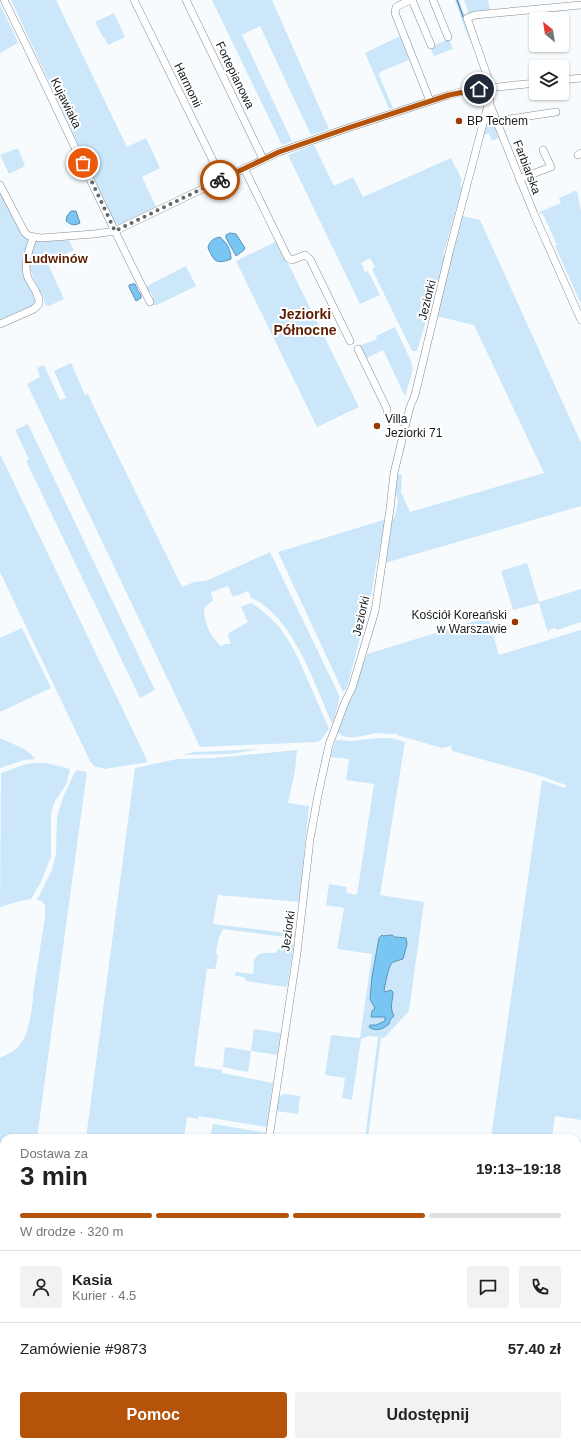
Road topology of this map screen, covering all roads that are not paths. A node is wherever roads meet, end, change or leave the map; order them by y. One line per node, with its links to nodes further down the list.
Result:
1 (4, 0): 23 (street, Kujawiaka)
2 (134, 0): 20 (street, Harmonii)
3 (186, 0): 18 (street, Fortepianowa)
4 (433, 0): 7 (street)
5 (410, 1): 8 (street); 13 (street)
6 (581, 5): 12 (street, Farbiarska)
7 (448, 38)
8 (431, 45)
9 (581, 78): 10 (street)
10 (569, 79)
11 (529, 84): 12 (street)
12 (490, 87): 13 (street); 14 (street, Farbiarska)
13 (430, 101): 18 (street)
14 (489, 101): 16 (street, Farbiarska); 30 (street, Jeziorki)
15 (556, 112): 16 (street)
16 (497, 122): 21 (street, Farbiarska)
17 (543, 150): 21 (street)
18 (263, 159): 19 (street)
19 (244, 168): 20 (street); 28 (street)
20 (222, 179): 23 (street)
21 (519, 180): 26 (street, Farbiarska)
22 (0, 185): 24 (street)
23 (115, 231): 24 (street); 25 (street, Kujawiaka)
24 (34, 238): 27 (street)
25 (150, 302)
26 (581, 320)
27 (0, 324)
28 (350, 341)
29 (358, 349): 30 (street)
30 (404, 430): 31 (street, Jeziorki)
31 (270, 1134)

